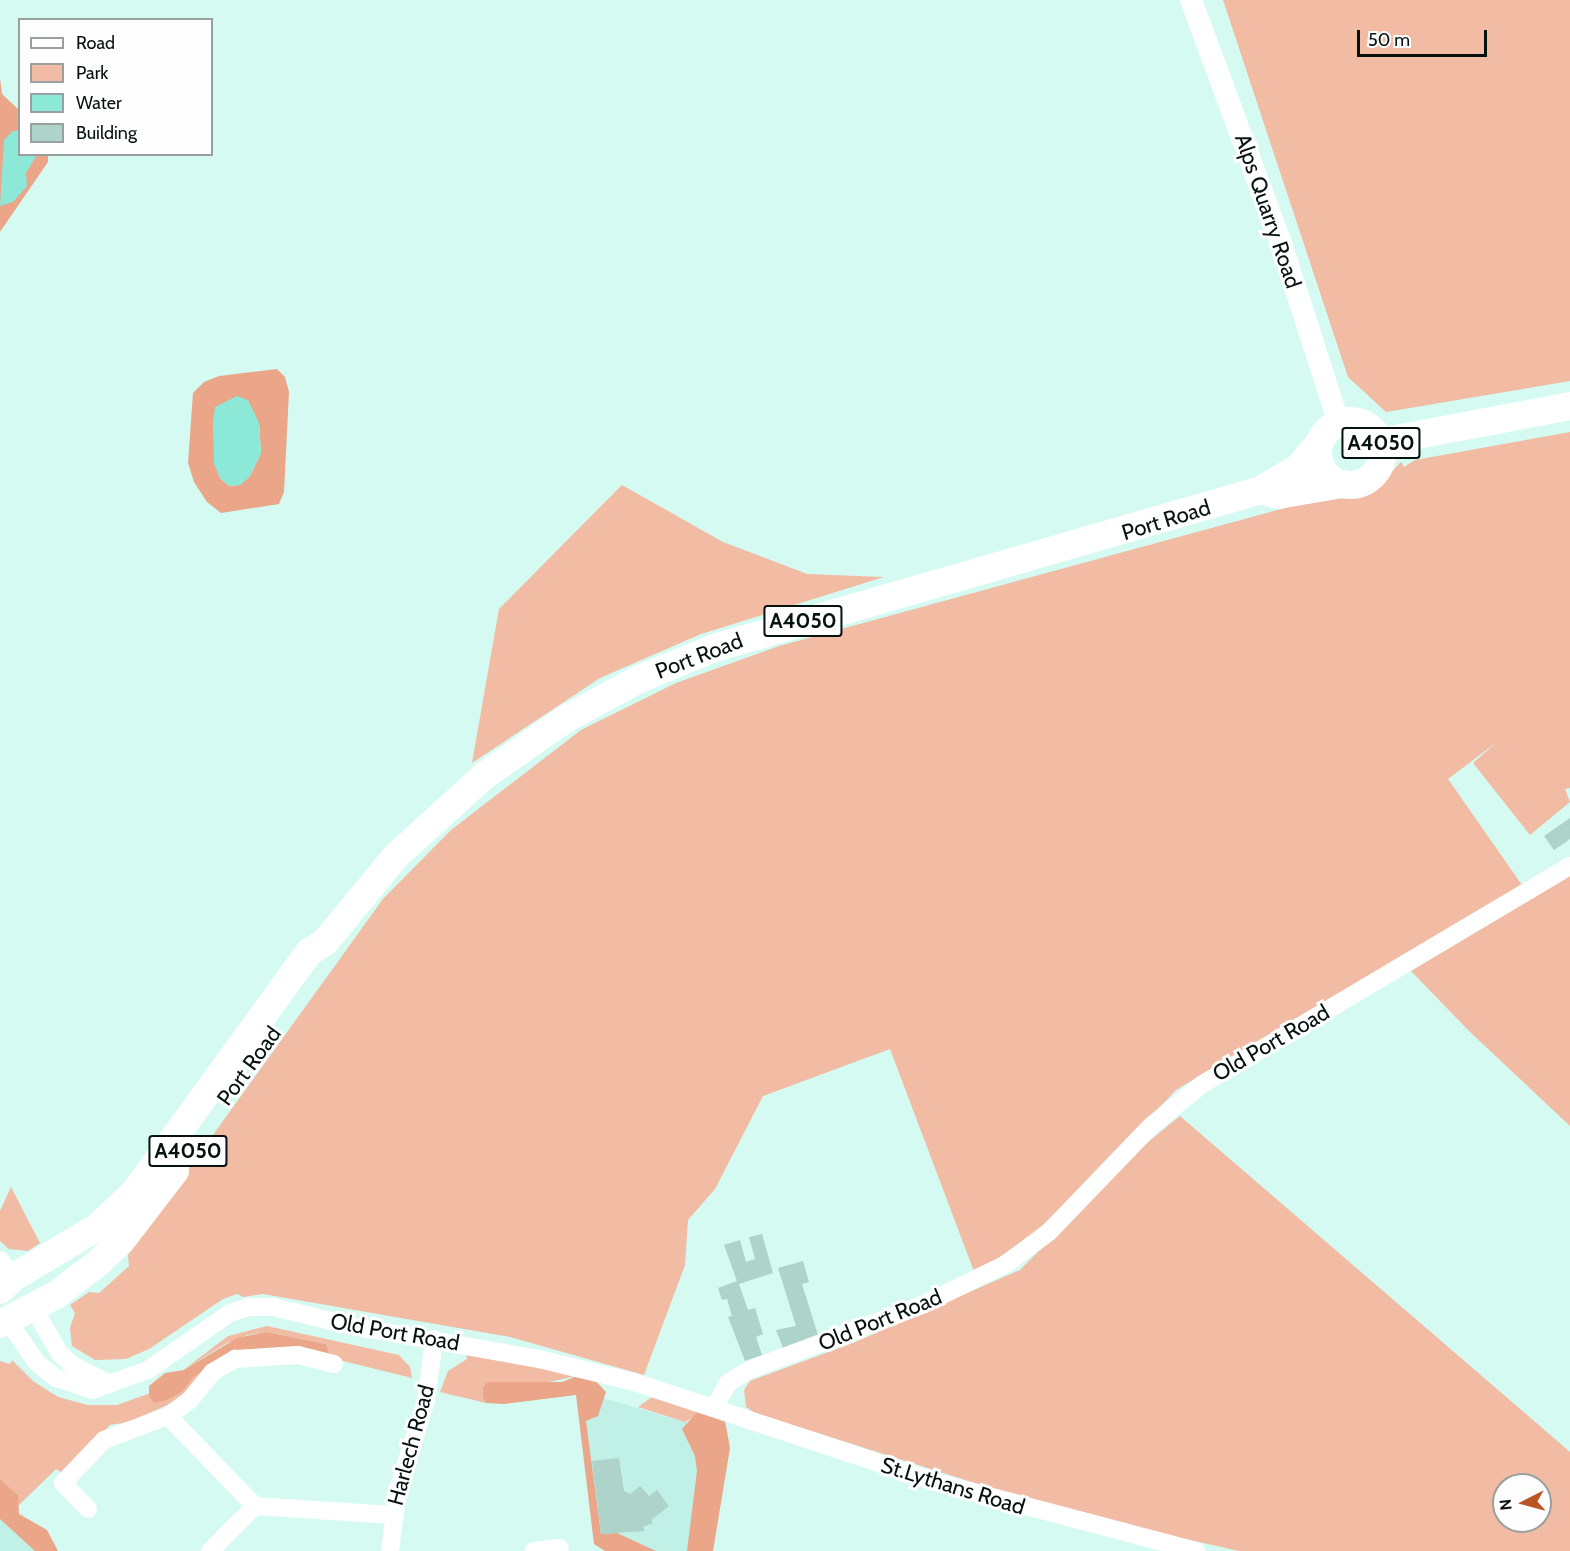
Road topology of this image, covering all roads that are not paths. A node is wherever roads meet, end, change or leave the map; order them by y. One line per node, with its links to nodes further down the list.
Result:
1 (1191, 0): 3 (street, Alps Quarry Road)
2 (1570, 406): 4 (main road, A4050)
3 (1329, 433): 4 (main road, A4050); 5 (main road, A4050); 6 (main road, Port Road / A4050)
4 (1380, 442): 5 (main road, A4050)
5 (1342, 484): 6 (main road, Port Road / A4050)
6 (1261, 490): 8 (main road, Port Road / A4050)
7 (1570, 866): 15 (street, Old Port Road)
8 (325, 942): 9 (main road, Port Road / A4050); 10 (main road, Port Road / A4050)
9 (4, 1275): 10 (main road, Port Road / A4050)
10 (33, 1307): 11 (main road, Port Road / A4050); 14 (street)
11 (3, 1318): 14 (street, Old Port Road)
12 (434, 1340): 14 (street, Old Port Road); 15 (street, Old Port Road); 19 (street, Harlech Road)
13 (334, 1364): 16 (street)
14 (108, 1383)
15 (714, 1408): 24 (street, St.Lythans Road)
16 (168, 1416): 17 (street); 18 (street)
17 (255, 1506): 19 (street); 21 (street)
18 (88, 1509)
19 (393, 1515): 22 (street, Harlech Road)
20 (560, 1548): 23 (street)
21 (210, 1551)
22 (390, 1551)
23 (534, 1551)
24 (1196, 1551)

